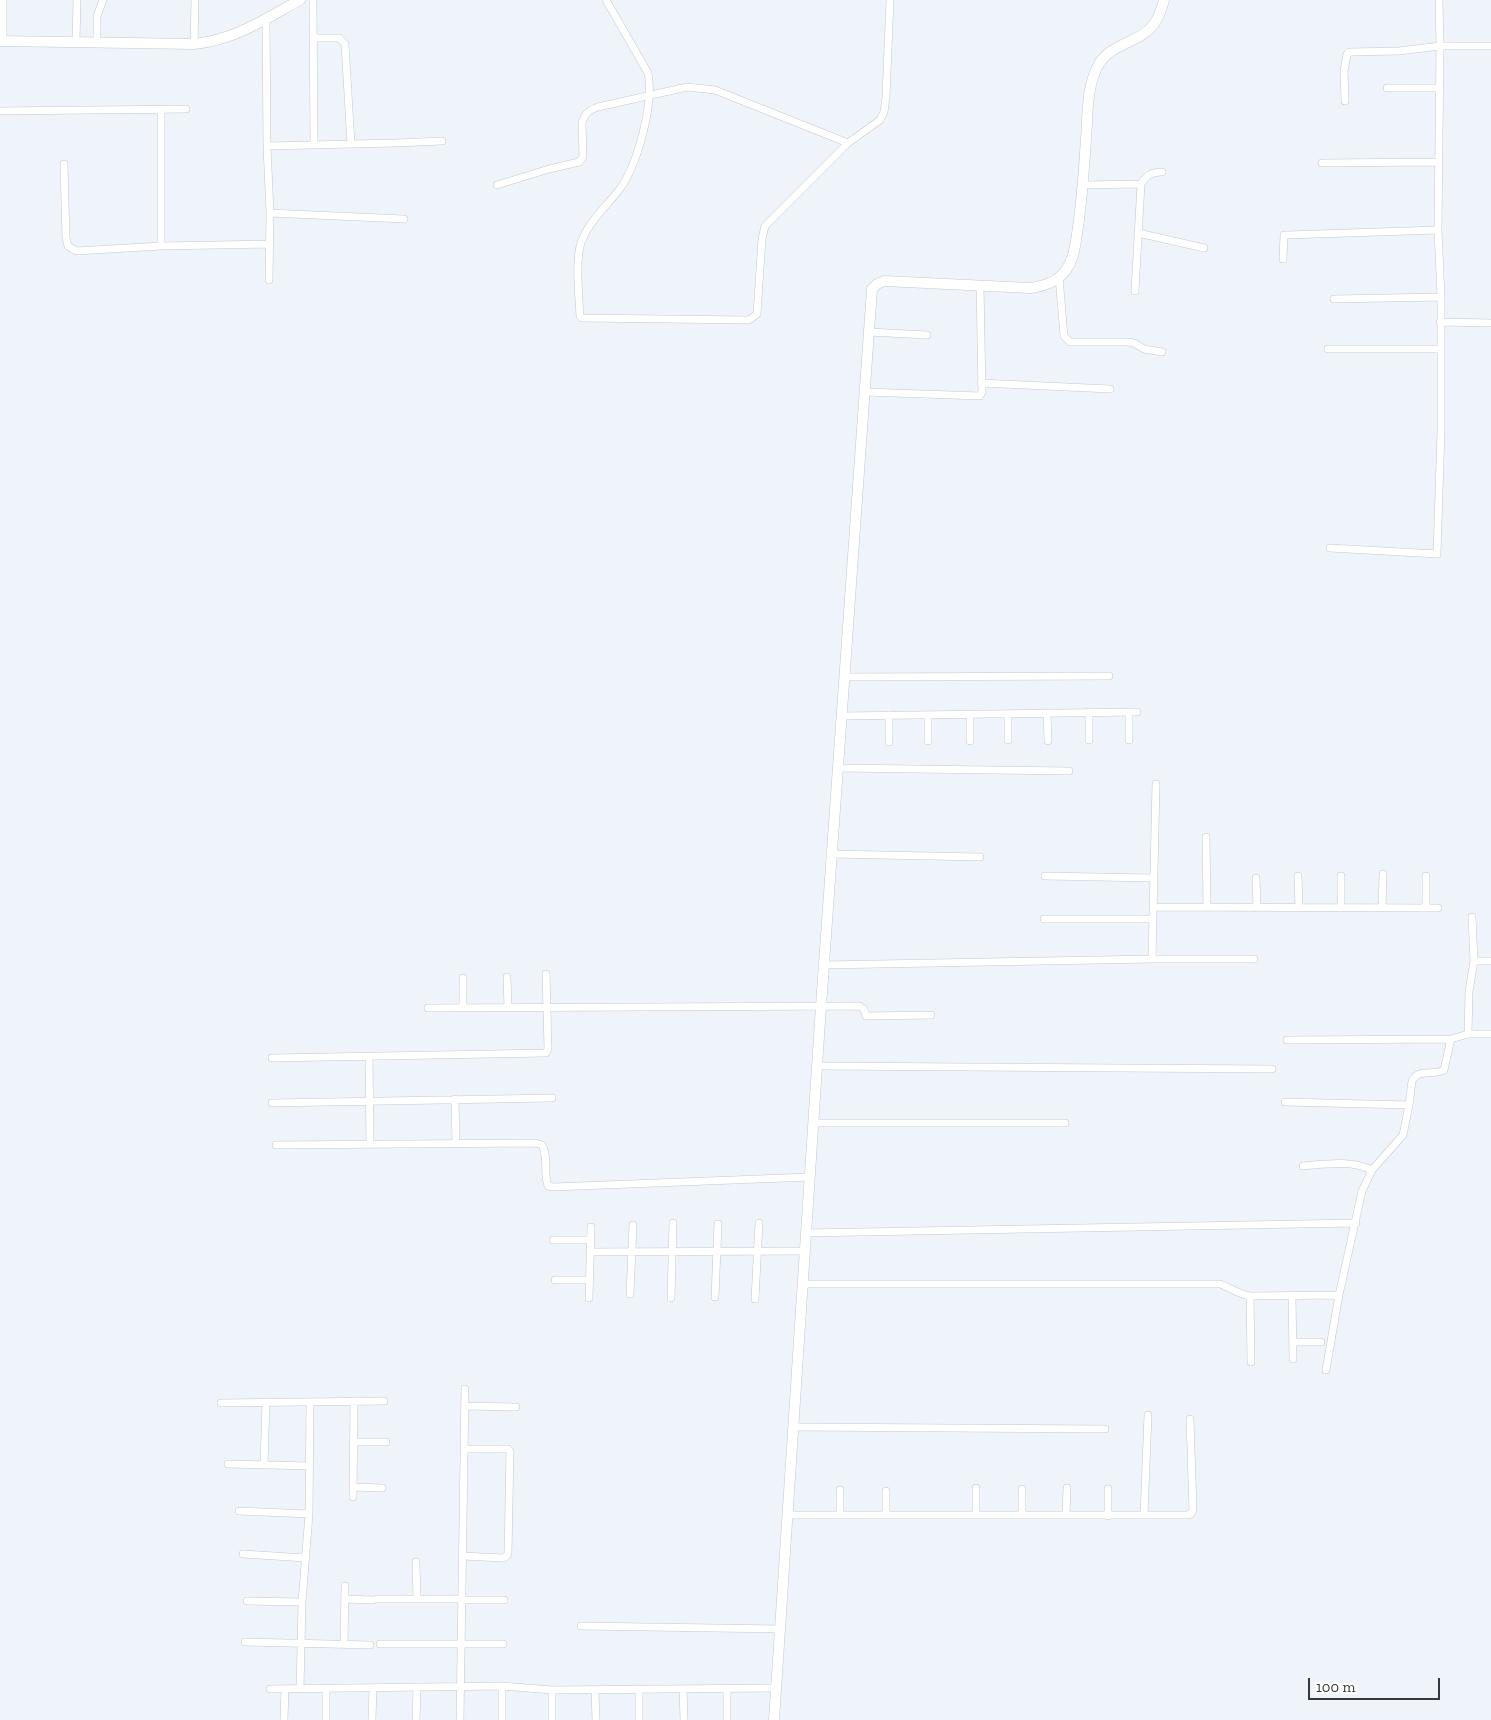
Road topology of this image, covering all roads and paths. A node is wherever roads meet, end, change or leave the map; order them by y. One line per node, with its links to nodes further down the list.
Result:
1 (3, 0): 13 (street)
2 (77, 0): 14 (street)
3 (103, 0): 15 (street)
4 (195, 0): 16 (street)
5 (300, 0): 11 (street)
6 (313, 0): 12 (street)
7 (606, 0): 21 (street)
8 (890, 0): 27 (street)
9 (1164, 0): 37 (street)
10 (1439, 0): 17 (street)
11 (266, 19): 16 (street); 30 (street)
12 (313, 38): 28 (street); 29 (street)
13 (1, 42): 14 (street)
14 (76, 42): 15 (street)
15 (96, 42): 16 (street)
16 (194, 44)
17 (1440, 46): 18 (street); 20 (street); 22 (street)
18 (1491, 46)
19 (1387, 88): 20 (street)
20 (1440, 88): 31 (street)
21 (650, 95): 27 (street); 27 (street); 36 (street)
22 (1345, 101)
23 (161, 110): 24 (street); 25 (street); 43 (street)
24 (186, 110)
25 (0, 111)
26 (442, 140): 28 (street)
27 (848, 143)
28 (350, 144): 29 (street)
29 (314, 145): 30 (street)
30 (267, 146): 38 (street)
31 (1438, 162): 33 (street); 40 (street)
32 (64, 164): 43 (street)
33 (1322, 164)
34 (1162, 172): 35 (street)
35 (1141, 184): 37 (street); 41 (street)
36 (497, 185)
37 (1083, 185): 46 (street)
38 (270, 214): 39 (street); 42 (street)
39 (404, 219)
40 (1438, 230): 45 (street); 50 (street)
41 (1138, 233): 44 (street); 49 (street)
42 (270, 244): 43 (street); 47 (street)
43 (161, 246)
44 (1204, 248)
45 (1283, 259)
46 (1059, 277): 48 (street); 58 (street)
47 (269, 280)
48 (980, 285): 54 (street); 59 (street)
49 (1135, 291)
50 (1441, 297): 51 (street); 52 (street)
51 (1334, 298)
52 (1440, 322): 53 (street); 57 (street)
53 (1491, 323)
54 (869, 332): 55 (street); 61 (street)
55 (927, 335)
56 (1328, 349): 57 (street)
57 (1440, 349): 62 (street)
58 (1162, 352)
59 (981, 383): 60 (street); 61 (street)
60 (1110, 388)
61 (865, 392): 64 (street)
62 (1330, 548)
63 (1109, 676): 64 (street)
64 (844, 677): 71 (street)
65 (1089, 712): 66 (street); 73 (street); 74 (street)
66 (1047, 713): 68 (street); 77 (street)
67 (970, 714): 68 (street); 70 (street); 76 (street)
68 (1008, 714): 72 (street)
69 (889, 715): 70 (street); 71 (street); 78 (street)
70 (928, 715): 75 (street)
71 (842, 716): 79 (street)
72 (1008, 740)
73 (1089, 740)
74 (1129, 740)
75 (928, 741)
76 (970, 741)
77 (1048, 741)
78 (889, 742)
79 (838, 768): 80 (street); 83 (street)
80 (1070, 771)
81 (1156, 784): 90 (street)
82 (1206, 837): 93 (street)
83 (832, 854): 84 (street); 107 (street)
84 (980, 857)
85 (1383, 874): 97 (street)
86 (1045, 876): 90 (street)
87 (1298, 876): 95 (street)
88 (1341, 876): 96 (street)
89 (1426, 876): 98 (street)
90 (1154, 878): 92 (street)
91 (1256, 878): 94 (street)
92 (1153, 907): 93 (street); 102 (street)
93 (1207, 908): 94 (street)
94 (1257, 908): 95 (street)
95 (1299, 908): 96 (street)
96 (1341, 908): 97 (street)
97 (1382, 908): 98 (street)
98 (1426, 908): 99 (street)
99 (1438, 908)
100 (1472, 917): 105 (street)
101 (1044, 918): 102 (street)
102 (1153, 919): 103 (street)
103 (1152, 959): 104 (street); 107 (street)
104 (1254, 959)
105 (1474, 961): 106 (street); 117 (street)
106 (1491, 961)
107 (824, 965): 111 (street)
108 (546, 974): 115 (street)
109 (506, 977): 114 (street)
110 (463, 978): 113 (street)
111 (821, 1006): 115 (street); 116 (street); 123 (street)
112 (428, 1008): 113 (street)
113 (463, 1008): 114 (street)
114 (508, 1008): 115 (street)
115 (547, 1008): 121 (street)
116 (930, 1014)
117 (1468, 1034): 118 (street); 119 (street)
118 (1491, 1034)
119 (1451, 1039): 120 (street); 130 (street)
120 (1287, 1040)
121 (369, 1056): 122 (street); 127 (street)
122 (272, 1058)
123 (817, 1066): 124 (street); 131 (street)
124 (1272, 1069)
125 (552, 1098): 126 (street)
126 (455, 1099): 127 (street); 133 (street)
127 (370, 1101): 129 (street); 135 (street)
128 (1285, 1102): 130 (street)
129 (272, 1103)
130 (1409, 1105): 137 (street)
131 (813, 1123): 132 (street); 138 (street)
132 (1064, 1124)
133 (456, 1144): 135 (street); 138 (street)
134 (276, 1145): 135 (street)
135 (370, 1145)
136 (1303, 1166): 137 (street)
137 (1372, 1170): 141 (street)
138 (810, 1177): 145 (street)
139 (673, 1223): 148 (street)
140 (759, 1223): 150 (street)
141 (1356, 1223): 145 (street); 158 (street)
142 (718, 1224): 149 (street)
143 (633, 1225): 153 (street)
144 (591, 1227): 147 (street)
145 (806, 1233): 151 (street)
146 (553, 1240): 147 (street)
147 (591, 1240): 152 (street)
148 (673, 1251): 149 (street); 153 (street); 163 (street)
149 (717, 1251): 150 (street); 161 (street)
150 (757, 1251): 151 (street); 164 (street)
151 (805, 1251): 156 (street)
152 (590, 1252): 153 (street); 155 (street)
153 (632, 1252): 157 (street)
154 (555, 1280): 155 (street)
155 (589, 1280): 162 (street)
156 (803, 1284): 159 (street); 180 (street)
157 (630, 1294)
158 (1339, 1295): 160 (street); 169 (street)
159 (1250, 1296): 160 (street); 168 (street)
160 (1292, 1296): 165 (street)
161 (715, 1297)
162 (589, 1298)
163 (671, 1298)
164 (754, 1298)
165 (1293, 1342): 166 (street); 167 (street)
166 (1321, 1342)
167 (1293, 1359)
168 (1251, 1362)
169 (1326, 1370)
170 (465, 1389): 176 (street)
171 (354, 1401): 172 (street); 175 (street); 182 (street)
172 (384, 1401)
173 (221, 1402): 174 (street)
174 (266, 1402): 175 (street); 186 (street)
175 (310, 1402): 187 (street)
176 (465, 1406): 177 (street); 184 (street)
177 (516, 1407)
178 (1148, 1415): 205 (street)
179 (1190, 1419): 205 (street)
180 (794, 1427): 181 (street); 199 (street)
181 (1105, 1428)
182 (354, 1442): 183 (street); 188 (street)
183 (386, 1442)
184 (465, 1449): 208 (street); 208 (street)
185 (228, 1464): 186 (street)
186 (264, 1465): 187 (street)
187 (310, 1466): 198 (street)
188 (353, 1488): 189 (street); 196 (street)
189 (382, 1488)
190 (976, 1488): 202 (street)
191 (1067, 1488): 204 (street)
192 (1022, 1489): 203 (street)
193 (1108, 1489): 206 (street)
194 (840, 1490): 200 (street)
195 (886, 1491): 201 (street)
196 (353, 1497)
197 (239, 1511): 198 (street)
198 (309, 1514): 209 (street)
199 (788, 1515): 200 (street); 219 (street)
200 (840, 1515): 201 (street)
201 (886, 1515): 202 (street)
202 (976, 1515): 203 (street)
203 (1022, 1515): 204 (street)
204 (1066, 1515): 206 (street)
205 (1144, 1515): 206 (street)
206 (1108, 1516)
207 (243, 1554): 209 (street)
208 (462, 1556): 214 (street)
209 (306, 1558): 217 (street)
210 (416, 1562): 213 (street)
211 (345, 1586): 212 (street)
212 (345, 1599): 213 (street); 222 (street)
213 (416, 1599): 214 (street)
214 (463, 1599): 216 (street); 224 (street)
215 (247, 1600): 217 (street)
216 (504, 1600)
217 (302, 1602): 221 (street)
218 (580, 1626): 219 (street)
219 (781, 1628): 232 (street)
220 (245, 1642): 221 (street)
221 (301, 1643): 222 (street); 235 (street)
222 (344, 1644): 226 (street)
223 (380, 1644): 224 (street)
224 (462, 1644): 225 (street); 228 (street)
225 (503, 1644)
226 (370, 1645)
227 (502, 1686): 228 (street); 239 (street); 246 (street)
228 (462, 1687): 230 (street); 245 (street)
229 (372, 1688): 230 (street); 236 (street); 243 (street)
230 (417, 1688): 244 (street)
231 (727, 1688): 232 (street); 238 (street); 251 (street)
232 (776, 1688): 252 (street)
233 (270, 1689): 234 (street)
234 (285, 1689): 235 (street); 241 (street)
235 (300, 1689): 236 (street)
236 (326, 1689): 242 (street)
237 (639, 1689): 238 (street); 240 (street); 249 (street)
238 (683, 1689): 250 (street)
239 (552, 1690): 240 (street); 247 (street)
240 (595, 1690): 248 (street)
241 (284, 1720)
242 (326, 1720)
243 (372, 1720)
244 (416, 1720)
245 (460, 1720)
246 (502, 1720)
247 (552, 1720)
248 (596, 1720)
249 (639, 1720)
250 (684, 1720)
251 (727, 1720)
252 (774, 1720)

